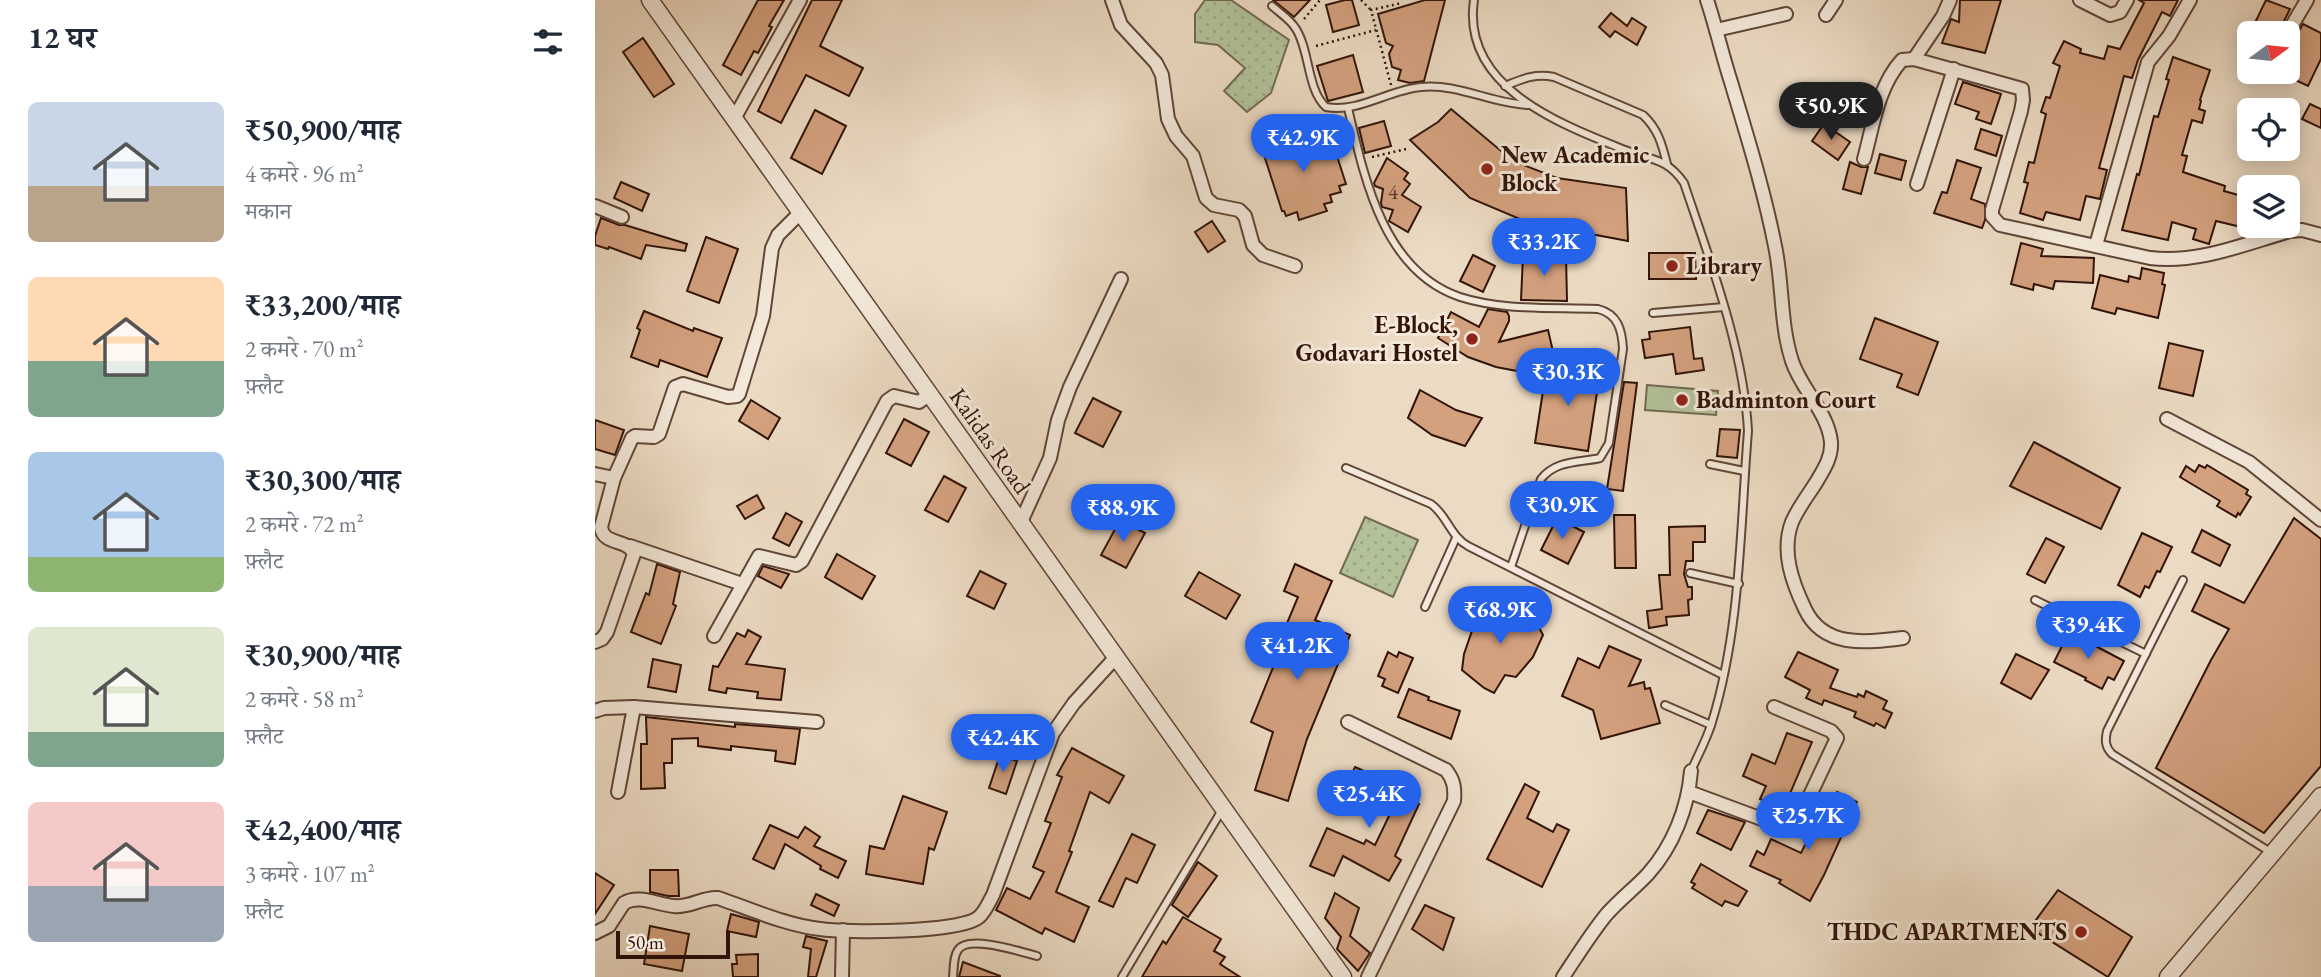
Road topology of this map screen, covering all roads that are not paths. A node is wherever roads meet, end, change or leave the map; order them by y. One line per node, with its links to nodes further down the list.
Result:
1 (650, 0): 22 (street, Kalidas Road)
2 (800, 0): 22 (street)
3 (1112, 0): 31 (street)
4 (1474, 0): 19 (lane)
5 (1707, 0): 16 (street)
6 (1836, 0): 14 (street)
7 (1950, 0): 17 (street)
8 (2080, 0): 9 (street)
9 (2127, 0)
10 (2190, 0): 30 (street)
11 (2307, 0): 15 (street)
12 (1272, 6): 21 (lane)
13 (1786, 14): 16 (street)
14 (1826, 15)
15 (2295, 21)
16 (1716, 30): 54 (street)
17 (1914, 59): 18 (street); 23 (street)
18 (1954, 69): 25 (street); 30 (street)
19 (1505, 86): 20 (lane); 24 (lane)
20 (1529, 105): 21 (lane); 24 (lane)
21 (1348, 108): 46 (lane)
22 (735, 117): 27 (street, Kalidas Road)
23 (1864, 159)
24 (1667, 164): 33 (lane)
25 (1917, 184)
26 (595, 206): 28 (street)
27 (800, 213): 35 (street, Kalidas Road); 41 (street)
28 (622, 218)
29 (2321, 236): 30 (street)
30 (2096, 245)
31 (1295, 266)
32 (1121, 279): 43 (street)
33 (1724, 307): 34 (lane); 39 (lane)
34 (1653, 313)
35 (930, 394): 43 (street, Kalidas Road); 49 (street)
36 (2167, 418): 42 (street)
37 (1710, 464): 39 (lane)
38 (1346, 468): 44 (lane)
39 (1744, 471): 50 (lane)
40 (595, 474): 41 (street)
41 (614, 478): 45 (street)
42 (2321, 520)
43 (1020, 524): 57 (street, Kalidas Road)
44 (1456, 538): 46 (lane); 52 (lane)
45 (630, 547): 49 (street); 55 (street)
46 (1511, 567): 58 (lane)
47 (1690, 573): 50 (lane)
48 (2183, 580): 56 (lane)
49 (743, 584): 53 (street)
50 (1739, 584): 58 (lane)
51 (2035, 600): 56 (lane)
52 (1425, 607)
53 (714, 636)
54 (1903, 638)
55 (595, 642)
56 (2146, 654): 71 (lane)
57 (1115, 658): 70 (street, Kalidas Road); 72 (street)
58 (1723, 675): 65 (lane)
59 (1665, 705): 65 (lane)
60 (634, 707): 62 (street); 63 (street); 67 (street)
61 (1774, 707): 68 (street)
62 (595, 711)
63 (817, 722)
64 (1348, 722): 79 (street)
65 (1711, 725): 66 (lane)
66 (1691, 771): 68 (street)
67 (618, 792)
68 (1689, 792): 80 (street)
69 (2321, 796): 71 (street)
70 (1223, 808): 77 (lane); 78 (street, Kalidas Road)
71 (2272, 853): 81 (street)
72 (843, 930): 73 (street); 75 (street)
73 (595, 933)
74 (1037, 956): 76 (lane)
75 (842, 977)
76 (953, 977)
77 (1122, 977)
78 (1343, 977)
79 (1368, 977)
80 (1563, 977)
81 (2168, 977)

